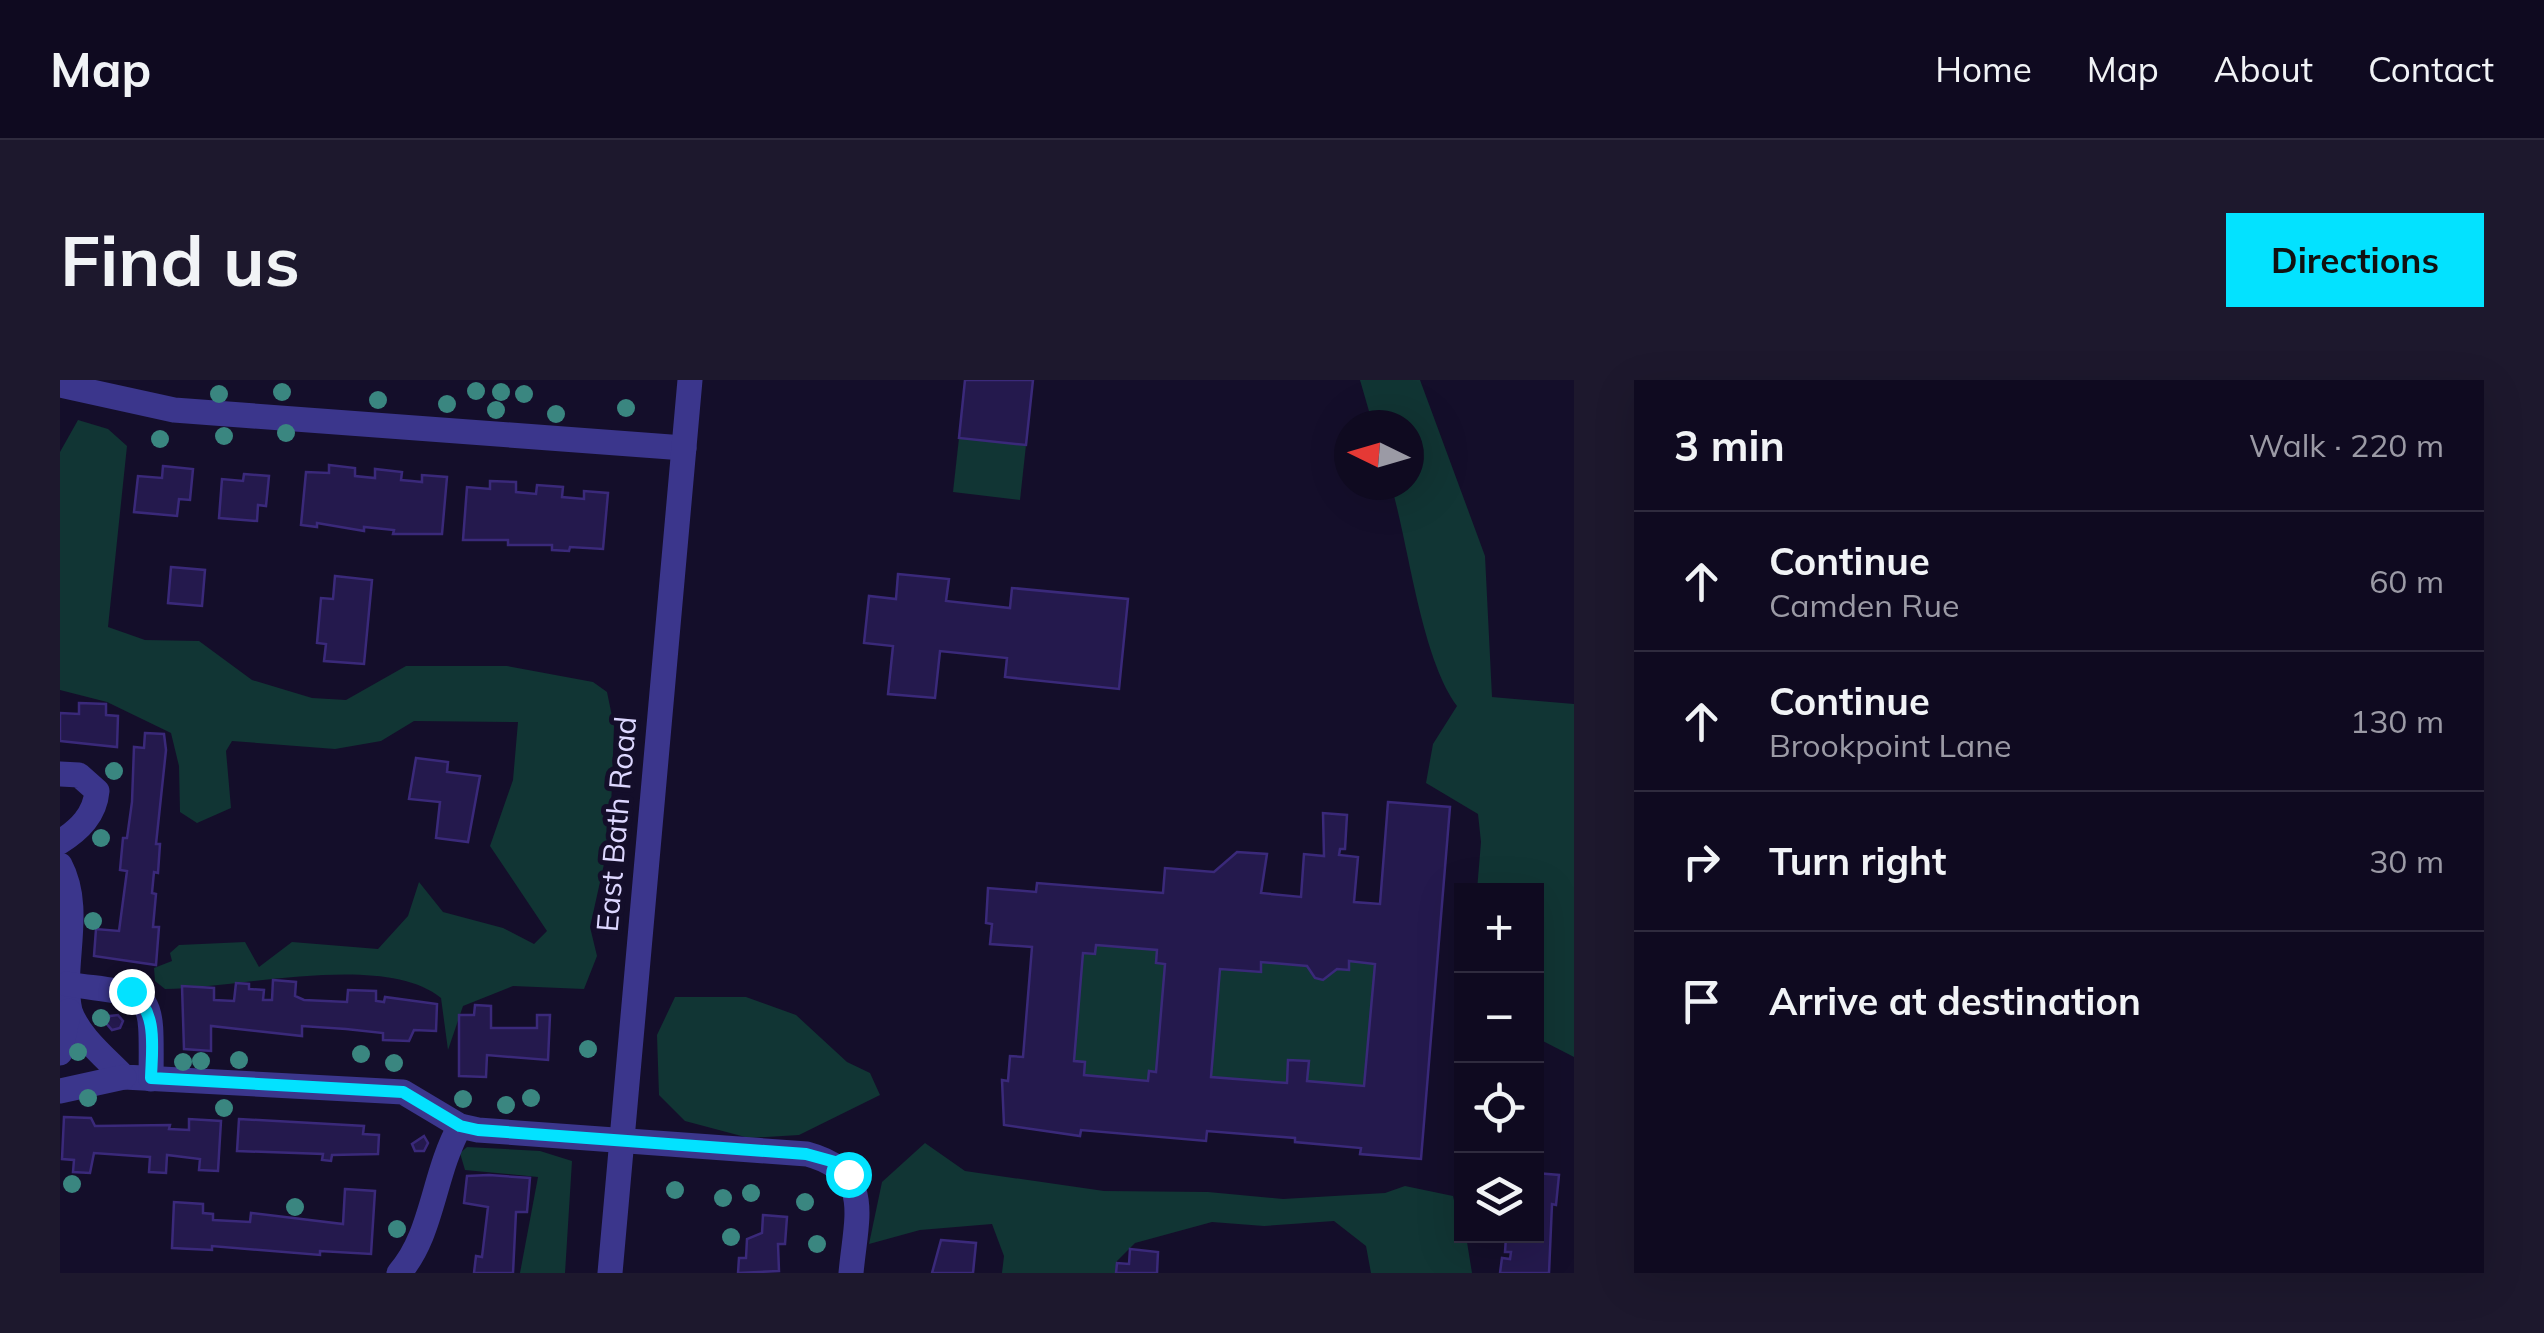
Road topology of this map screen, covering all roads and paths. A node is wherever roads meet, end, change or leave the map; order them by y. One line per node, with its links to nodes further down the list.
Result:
1 (690, 380): 3 (street, East Bath Road)
2 (60, 385): 3 (street)
3 (684, 448): 14 (street, East Bath Road)
4 (60, 774): 5 (street)
5 (60, 842)
6 (60, 864): 7 (street)
7 (67, 984): 8 (street); 11 (street)
8 (70, 1011): 9 (street); 10 (street)
9 (60, 1053)
10 (124, 1077): 11 (street); 12 (street)
11 (151, 1078): 13 (street)
12 (60, 1091)
13 (460, 1126): 14 (street); 15 (street)
14 (621, 1140): 16 (street, East Bath Road); 17 (street)
15 (399, 1273)
16 (610, 1273)
17 (852, 1273)

